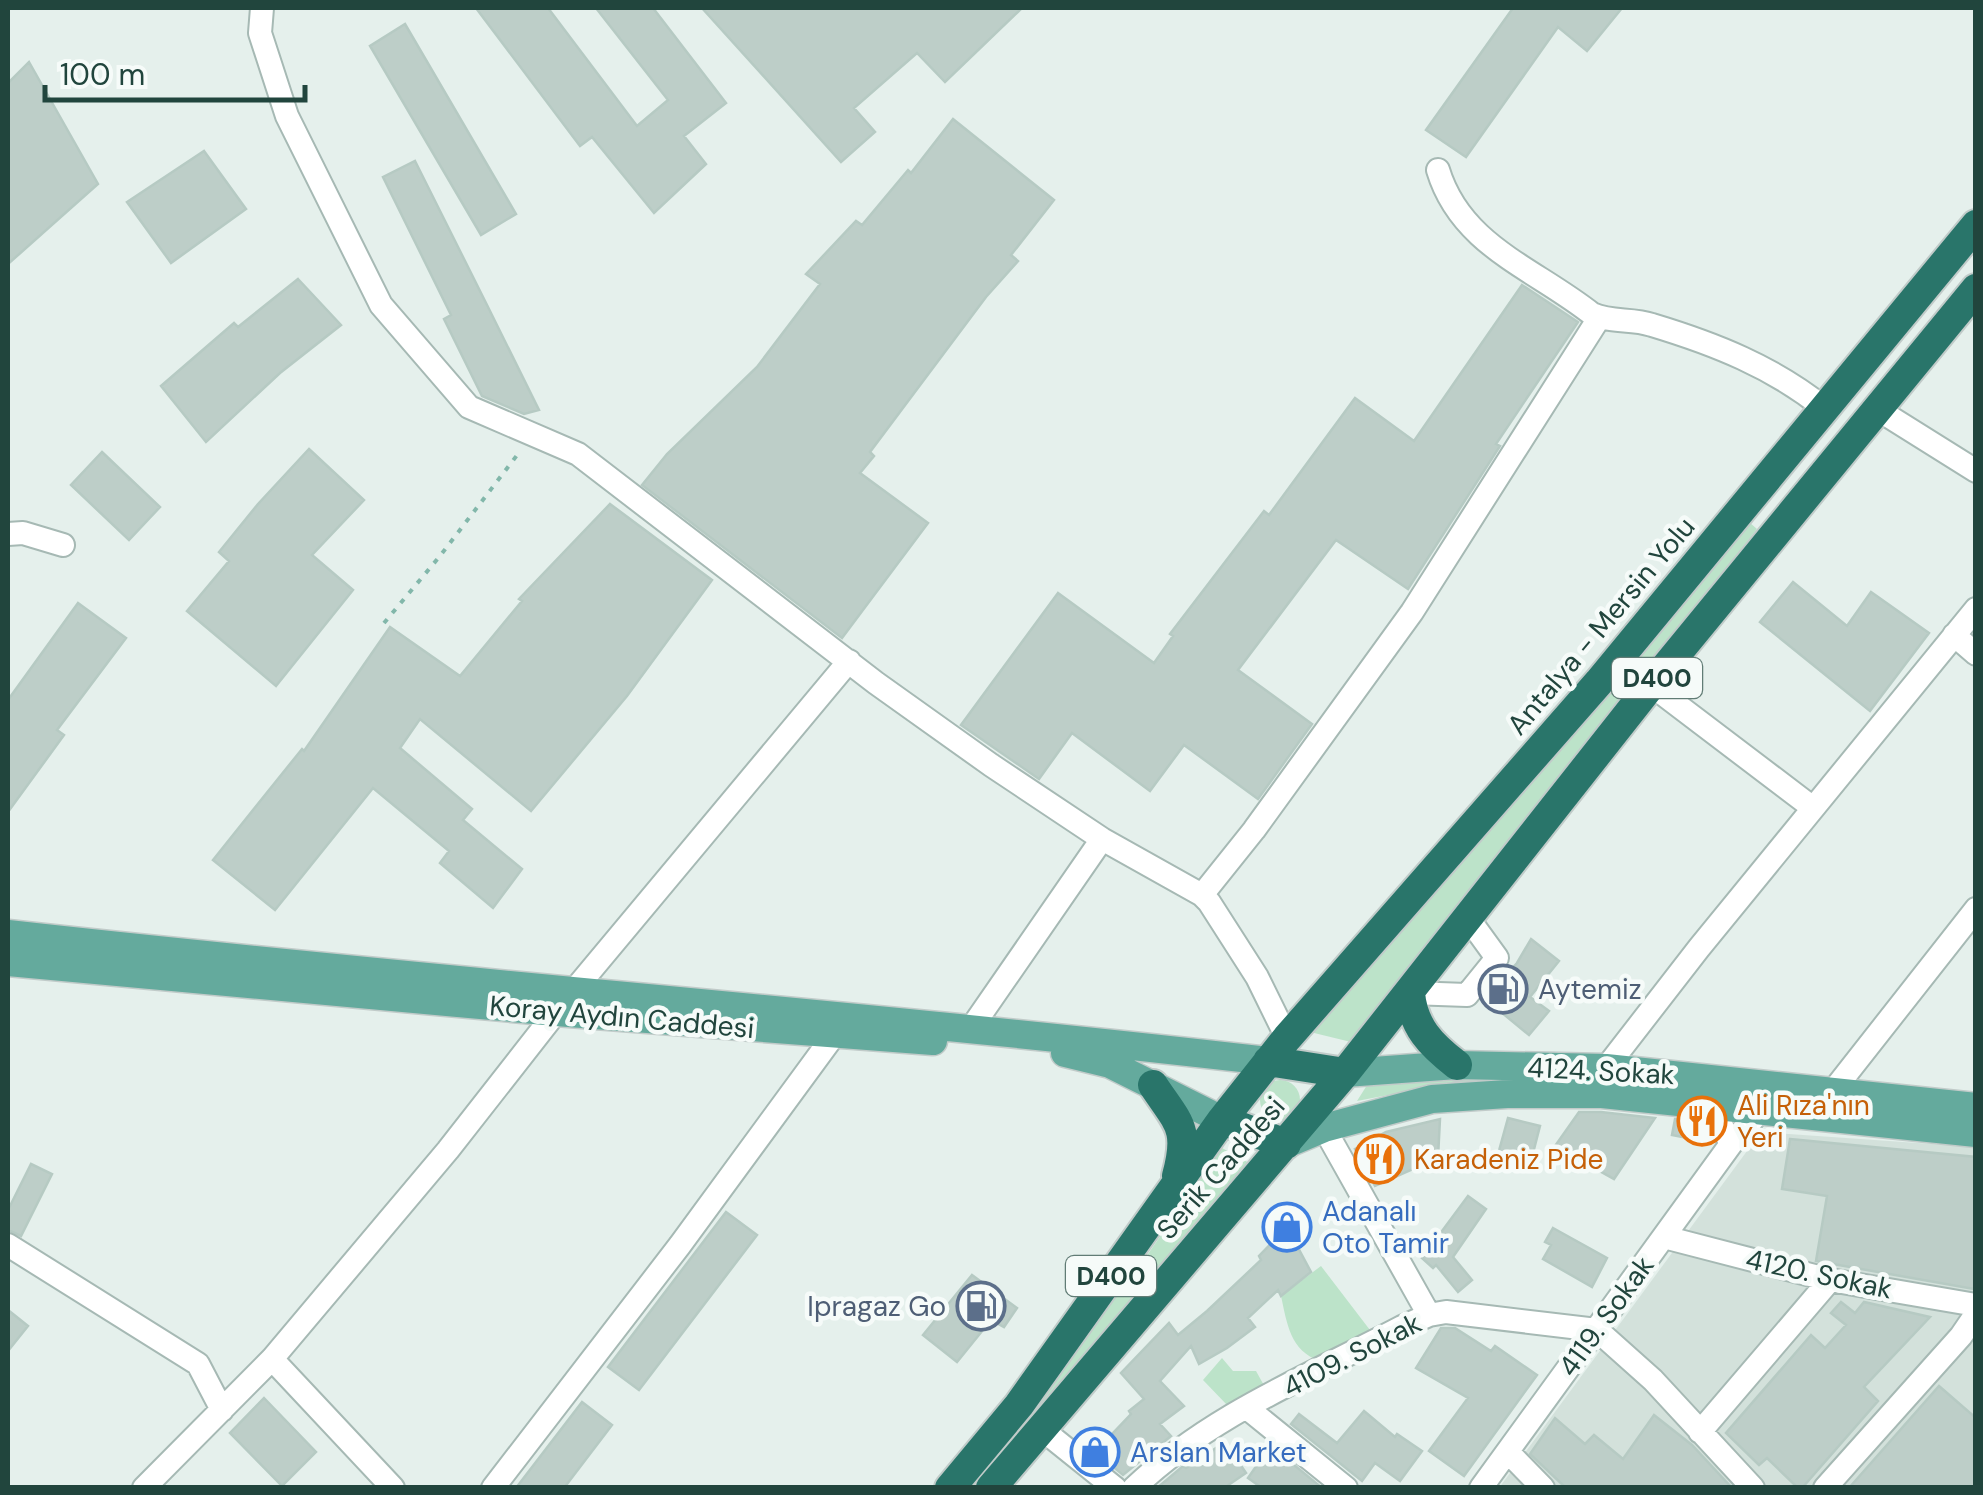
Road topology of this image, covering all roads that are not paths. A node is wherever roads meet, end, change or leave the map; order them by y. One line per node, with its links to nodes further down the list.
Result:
1 (262, 8): 14 (street)
2 (1438, 170): 5 (street)
3 (1976, 225): 6 (highway, Antalya - Mersin Yolu / D400)
4 (1976, 289): 7 (highway, D400)
5 (1600, 318): 6 (street); 18 (street)
6 (1824, 408): 27 (highway, Antalya - Mersin Yolu / D400)
7 (1877, 410): 8 (street); 15 (highway, D400)
8 (1976, 471)
9 (8, 534): 10 (street)
10 (62, 545)
11 (1976, 609): 12 (street)
12 (1954, 635): 13 (street); 16 (street)
13 (1976, 654)
14 (849, 661): 17 (street); 24 (street)
15 (1652, 685): 16 (street); 20 (highway, D400)
16 (1813, 808): 29 (street)
17 (1102, 839): 18 (street); 25 (street)
18 (1202, 894): 27 (street)
19 (1974, 914): 32 (street)
20 (1468, 918): 23 (highway, D400); 23 (street)
21 (8, 934): 24 (main road)
22 (8, 962): 24 (main road, Koray Aydın Caddesi)
23 (1410, 993): 28 (highway); 30 (highway, D400)
24 (565, 1002): 25 (main road); 26 (main road, Koray Aydın Caddesi); 49 (street)
25 (972, 1027): 27 (main road)
26 (834, 1035): 31 (main road, Koray Aydın Caddesi); 57 (street)
27 (1278, 1050): 30 (highway); 36 (highway, Serik Caddesi / D400)
28 (1457, 1065): 29 (main road, 4124. Sokak); 30 (main road, 4124. Sokak)
29 (1606, 1068): 32 (main road, 4124. Sokak)
30 (1345, 1073): 39 (highway, Serik Caddesi / D400)
31 (1152, 1085): 36 (main road, Koray Aydın Caddesi); 41 (highway)
32 (1833, 1091): 34 (main road, 4124. Sokak)
33 (1711, 1105): 35 (main road); 37 (main road); 40 (street)
34 (1976, 1107)
35 (1760, 1110): 38 (main road); 40 (street, 4119. Sokak)
36 (1222, 1120): 39 (highway); 41 (highway, Serik Caddesi / D400)
37 (1324, 1128): 39 (main road); 47 (street)
38 (1976, 1133)
39 (1286, 1144): 52 (highway, Serik Caddesi / D400)
40 (1730, 1144): 42 (street, 4119. Sokak)
41 (1175, 1186): 58 (highway, Serik Caddesi / D400)
42 (1664, 1237): 44 (street, 4120. Sokak); 48 (street, 4119. Sokak)
43 (8, 1245): 51 (street)
44 (1830, 1280): 45 (street, 4120. Sokak); 53 (street)
45 (1976, 1305)
46 (1976, 1314): 66 (street)
47 (1429, 1315): 48 (street, 4109. Sokak); 50 (street, 4109. Sokak)
48 (1597, 1330): 53 (street); 54 (street, 4119. Sokak)
49 (272, 1359): 51 (street); 56 (street)
50 (1247, 1408): 61 (street, 4109. Sokak); 62 (street)
51 (222, 1410): 55 (street)
52 (1039, 1427): 59 (highway, Serik Caddesi / D400); 60 (street)
53 (1700, 1432): 65 (street)
54 (1508, 1452): 63 (street, 4119. Sokak); 64 (street)
55 (144, 1488)
56 (392, 1488)
57 (492, 1488)
58 (950, 1488)
59 (991, 1488)
60 (1115, 1488)
61 (1134, 1488)
62 (1346, 1488)
63 (1482, 1488)
64 (1544, 1488)
65 (1752, 1488)
66 (1824, 1488)

